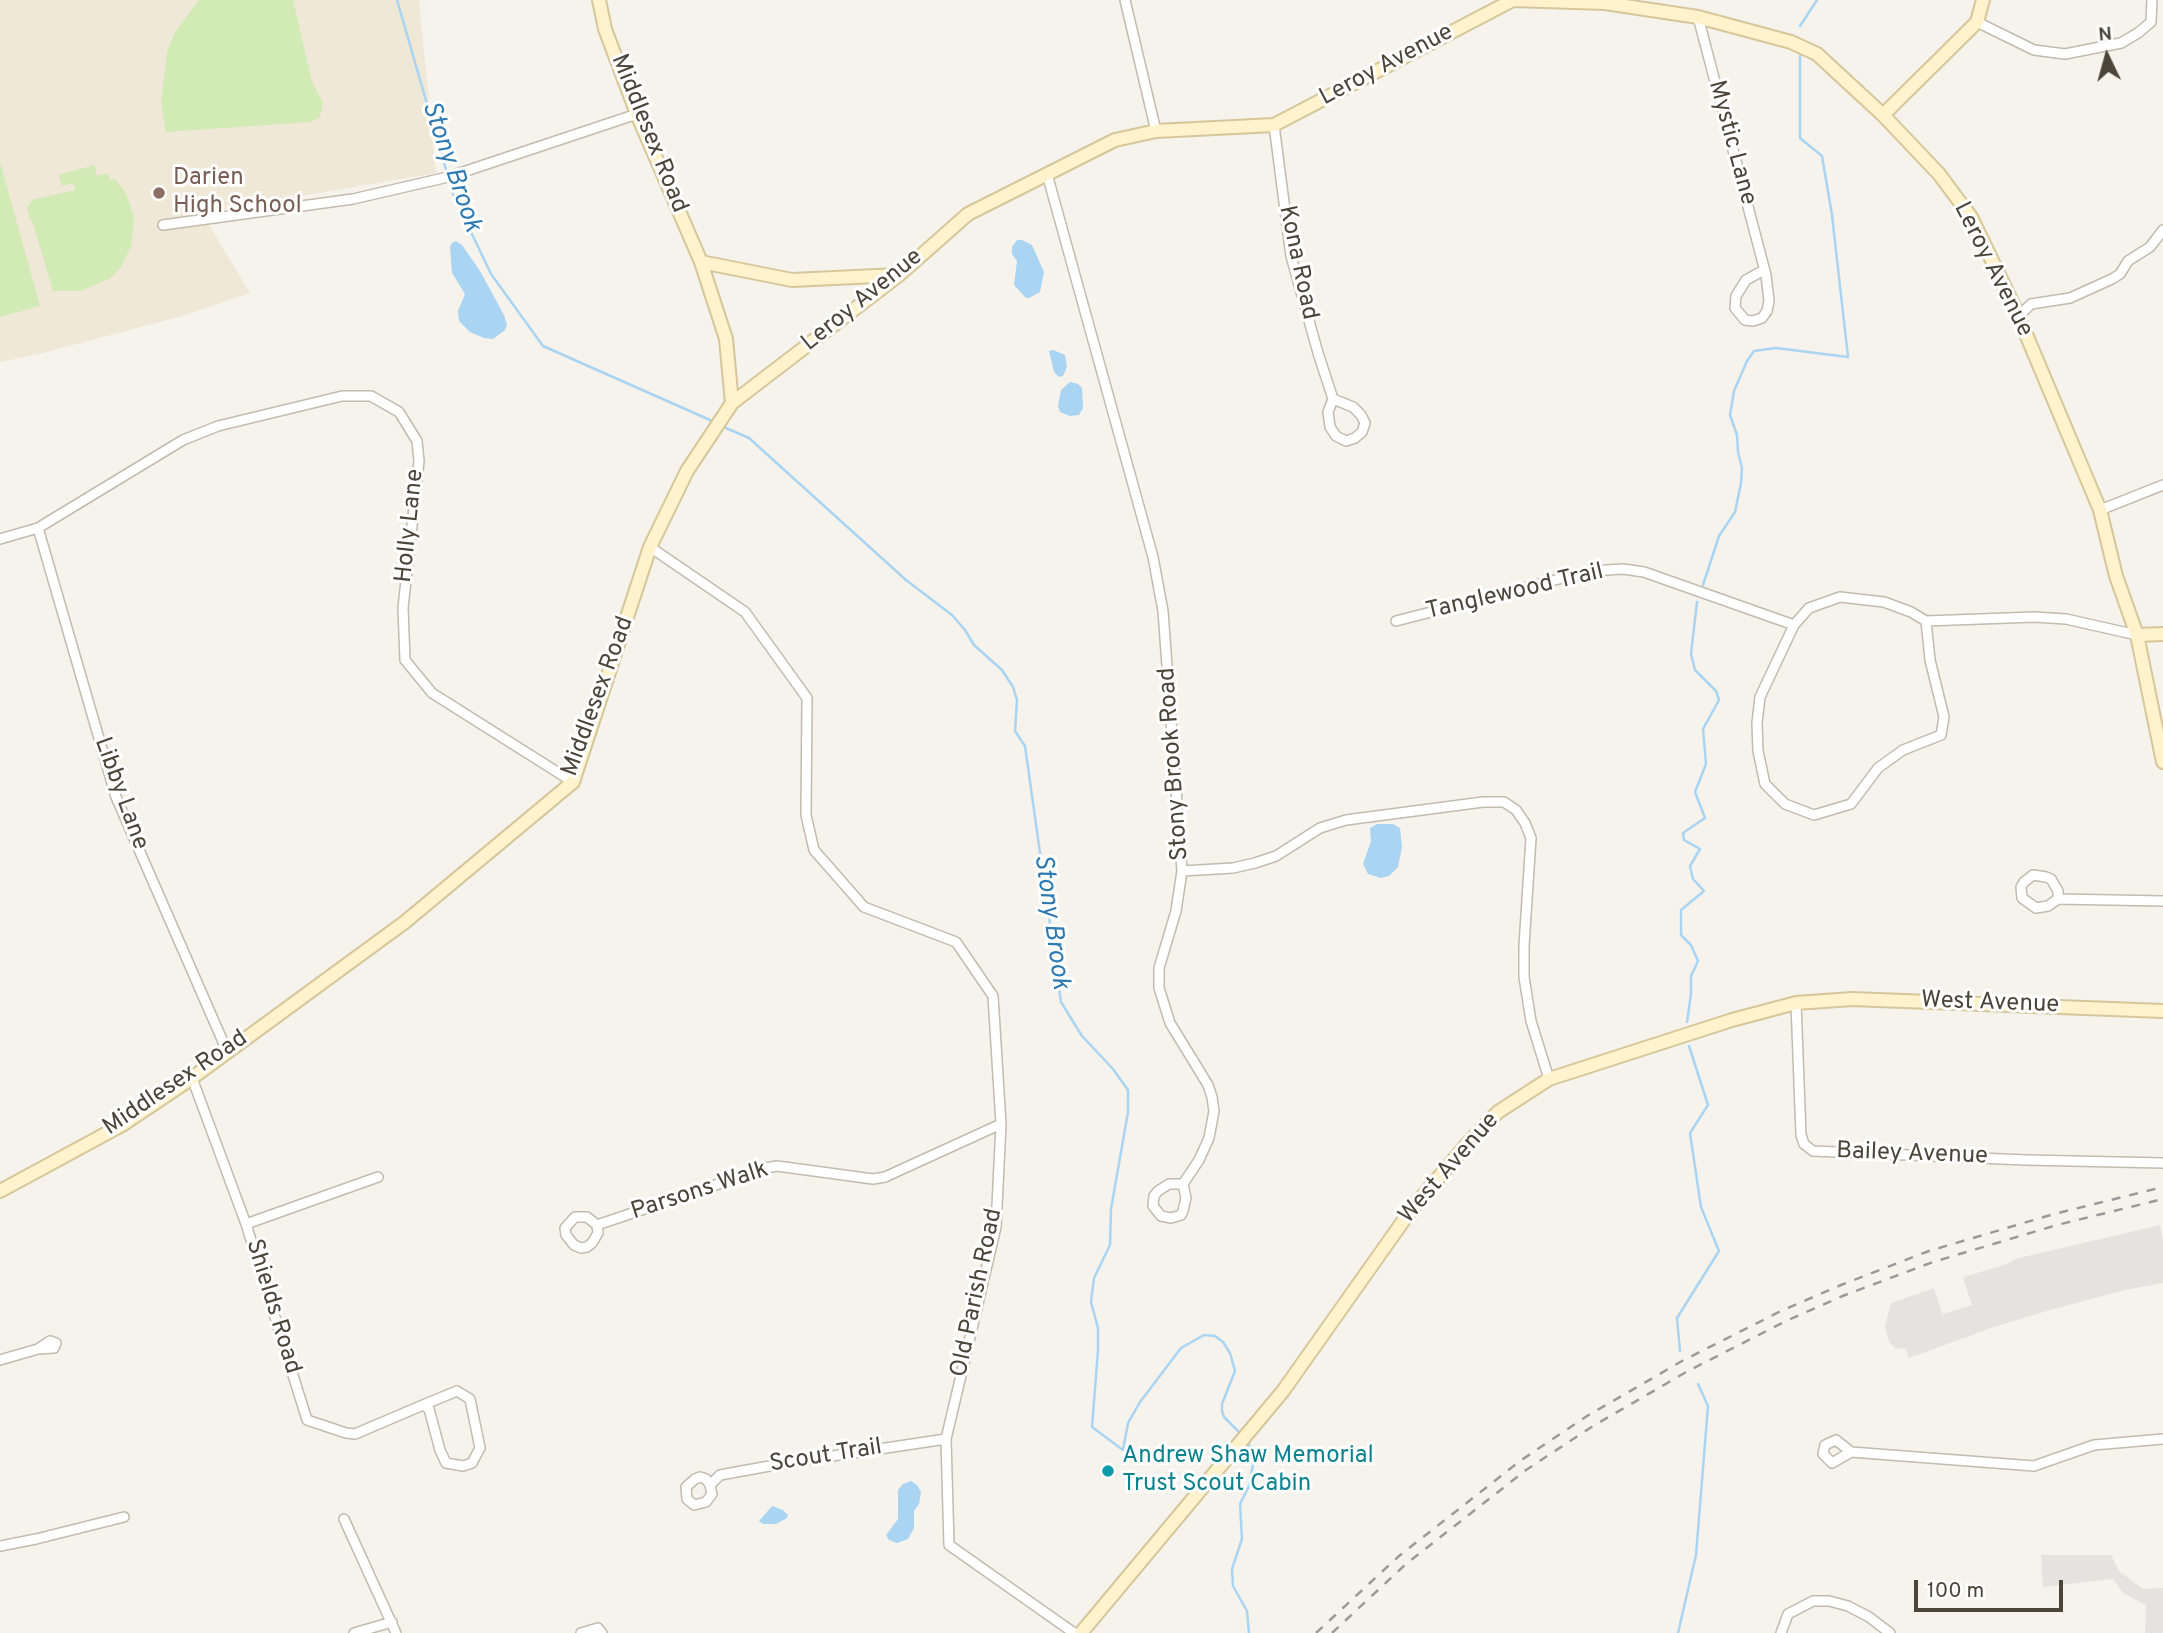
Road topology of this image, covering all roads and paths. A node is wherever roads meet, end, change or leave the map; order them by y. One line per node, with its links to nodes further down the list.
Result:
1 (599, 0): 8 (main road, Middlesex Road)
2 (1125, 0): 11 (street)
3 (1513, 0): 6 (main road, Leroy Avenue); 10 (main road, Leroy Avenue)
4 (1983, 0): 7 (main road)
5 (2152, 0): 7 (street)
6 (1698, 17): 9 (main road, Leroy Avenue); 16 (street, Mystic Lane)
7 (1977, 22): 9 (main road)
8 (637, 114): 13 (street); 15 (main road, Middlesex Road)
9 (1883, 114): 18 (main road, Leroy Avenue)
10 (1274, 125): 11 (main road, Leroy Avenue); 19 (street, Kona Road)
11 (1156, 131): 12 (main road, Leroy Avenue)
12 (1048, 174): 17 (main road, Leroy Avenue); 33 (street, Stony Brook Road)
13 (163, 225)
14 (2163, 230): 18 (street)
15 (701, 262): 17 (main road); 20 (main road, Middlesex Road)
16 (1764, 270): 16 (street, Mystic Lane)
17 (899, 275): 20 (main road, Leroy Avenue)
18 (2019, 316): 22 (main road, Leroy Avenue)
19 (1333, 399): 19 (street, Kona Road)
20 (732, 403): 25 (main road, Middlesex Road)
21 (2163, 485): 22 (street)
22 (2101, 510): 30 (main road, Leroy Avenue)
23 (37, 528): 24 (street, Holly Lane); 32 (street, Holly Lane); 38 (street, Libby Lane)
24 (0, 539)
25 (650, 547): 32 (main road, Middlesex Road); 41 (street, Old Parish Road)
26 (1396, 621): 28 (street, Tanglewood Trail)
27 (1926, 621): 28 (street); 28 (street); 30 (street)
28 (1794, 625)
29 (2163, 634): 30 (main road)
30 (2137, 635): 31 (main road, Leroy Avenue)
31 (2163, 761)
32 (573, 782): 38 (main road, Middlesex Road)
33 (1182, 871): 40 (street, Stony Brook Road); 44 (street)
34 (2059, 899): 34 (street); 35 (street)
35 (2163, 901)
36 (1796, 1003): 37 (main road, West Avenue); 40 (main road, West Avenue); 42 (street, Bailey Avenue)
37 (2163, 1011)
38 (227, 1051): 39 (main road, Middlesex Road)
39 (192, 1078): 45 (main road, Middlesex Road); 46 (street, Shields Road)
40 (1549, 1079): 64 (main road, West Avenue)
41 (1001, 1124): 47 (street, Parsons Walk); 51 (street, Old Parish Road)
42 (2163, 1163)
43 (378, 1177): 46 (street)
44 (1183, 1184)
45 (0, 1191)
46 (246, 1224): 50 (street, Shields Road)
47 (597, 1225)
48 (38, 1349): 49 (street)
49 (0, 1360)
50 (423, 1405): 50 (street, Shields Road)
51 (946, 1439): 54 (street, Scout Trail); 63 (street, Old Parish Road)
52 (2163, 1439): 53 (street)
53 (1851, 1452)
54 (710, 1485)
55 (124, 1517): 57 (street)
56 (344, 1519): 58 (street)
57 (0, 1546)
58 (392, 1622): 59 (street); 60 (street)
59 (354, 1633)
60 (396, 1633)
61 (581, 1633): 62 (street)
62 (602, 1633)
63 (1074, 1633)
64 (1081, 1633)
65 (1781, 1633): 66 (street)
66 (1890, 1633)

